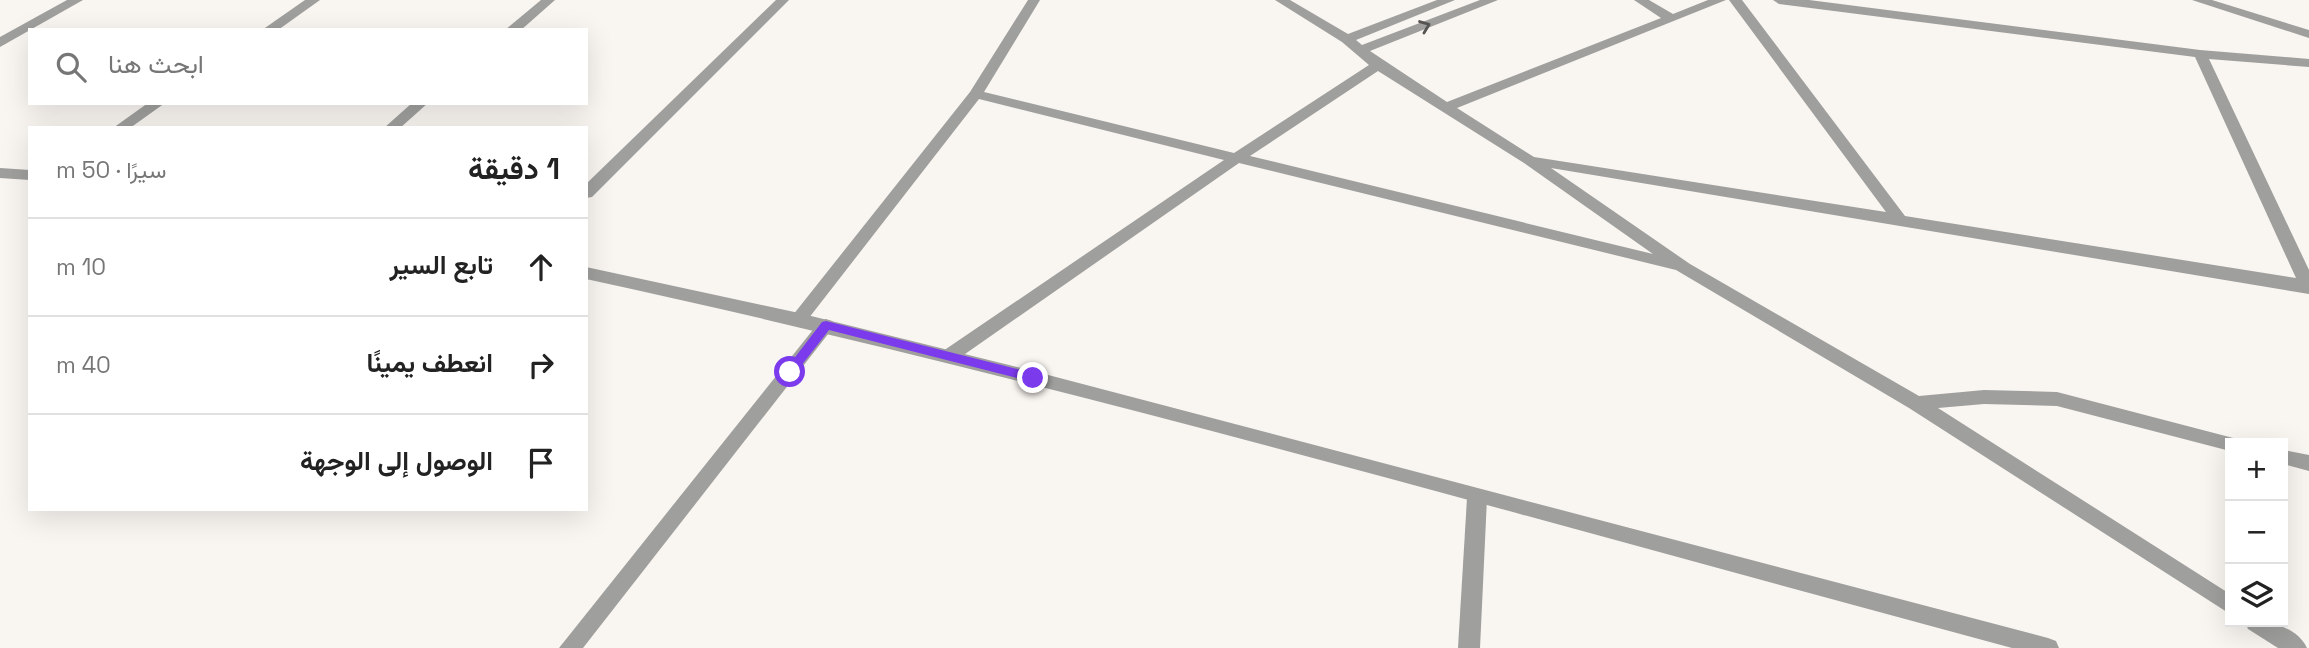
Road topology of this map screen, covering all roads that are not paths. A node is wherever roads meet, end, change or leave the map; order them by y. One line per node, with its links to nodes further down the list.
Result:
1 (77, 0): 19 (street)
2 (314, 0): 15 (street)
3 (549, 0): 16 (street)
4 (783, 0): 34 (street)
5 (1034, 0): 24 (street)
6 (1281, 0): 18 (street)
7 (1449, 0): 18 (street)
8 (1492, 0): 20 (street, one-way to 8)
9 (1640, 0): 14 (street)
10 (1720, 0): 14 (street)
11 (1735, 0): 35 (street)
12 (1779, 0): 21 (street)
13 (2198, 0): 17 (street)
14 (1670, 18): 27 (street)
15 (272, 28)
16 (514, 28)
17 (2309, 34)
18 (1347, 39): 20 (street)
19 (0, 43)
20 (1361, 50): 23 (street)
21 (2200, 54): 22 (street); 38 (street)
22 (2309, 62)
23 (1378, 65): 27 (street); 30 (street)
24 (976, 94): 30 (street); 39 (street)
25 (155, 105): 28 (street)
26 (419, 105): 29 (street)
27 (1445, 108): 31 (street)
28 (123, 126)
29 (393, 126)
30 (1235, 159): 36 (street); 41 (street)
31 (1529, 160): 35 (street); 36 (street)
32 (0, 173): 33 (street)
33 (28, 175)
34 (588, 191)
35 (1900, 220): 38 (street)
36 (1684, 268): 42 (street)
37 (588, 273): 39 (street)
38 (2309, 287)
39 (799, 319): 40 (street)
40 (826, 325): 41 (street); 49 (street)
41 (949, 356): 46 (street)
42 (1916, 403): 43 (street); 47 (street)
43 (2225, 443)
44 (2288, 458): 45 (street)
45 (2309, 463)
46 (1478, 498): 50 (street); 51 (street)
47 (2225, 603)
48 (2264, 627): 52 (street)
49 (570, 648)
50 (1469, 648)
51 (2048, 648)
52 (2296, 648)

